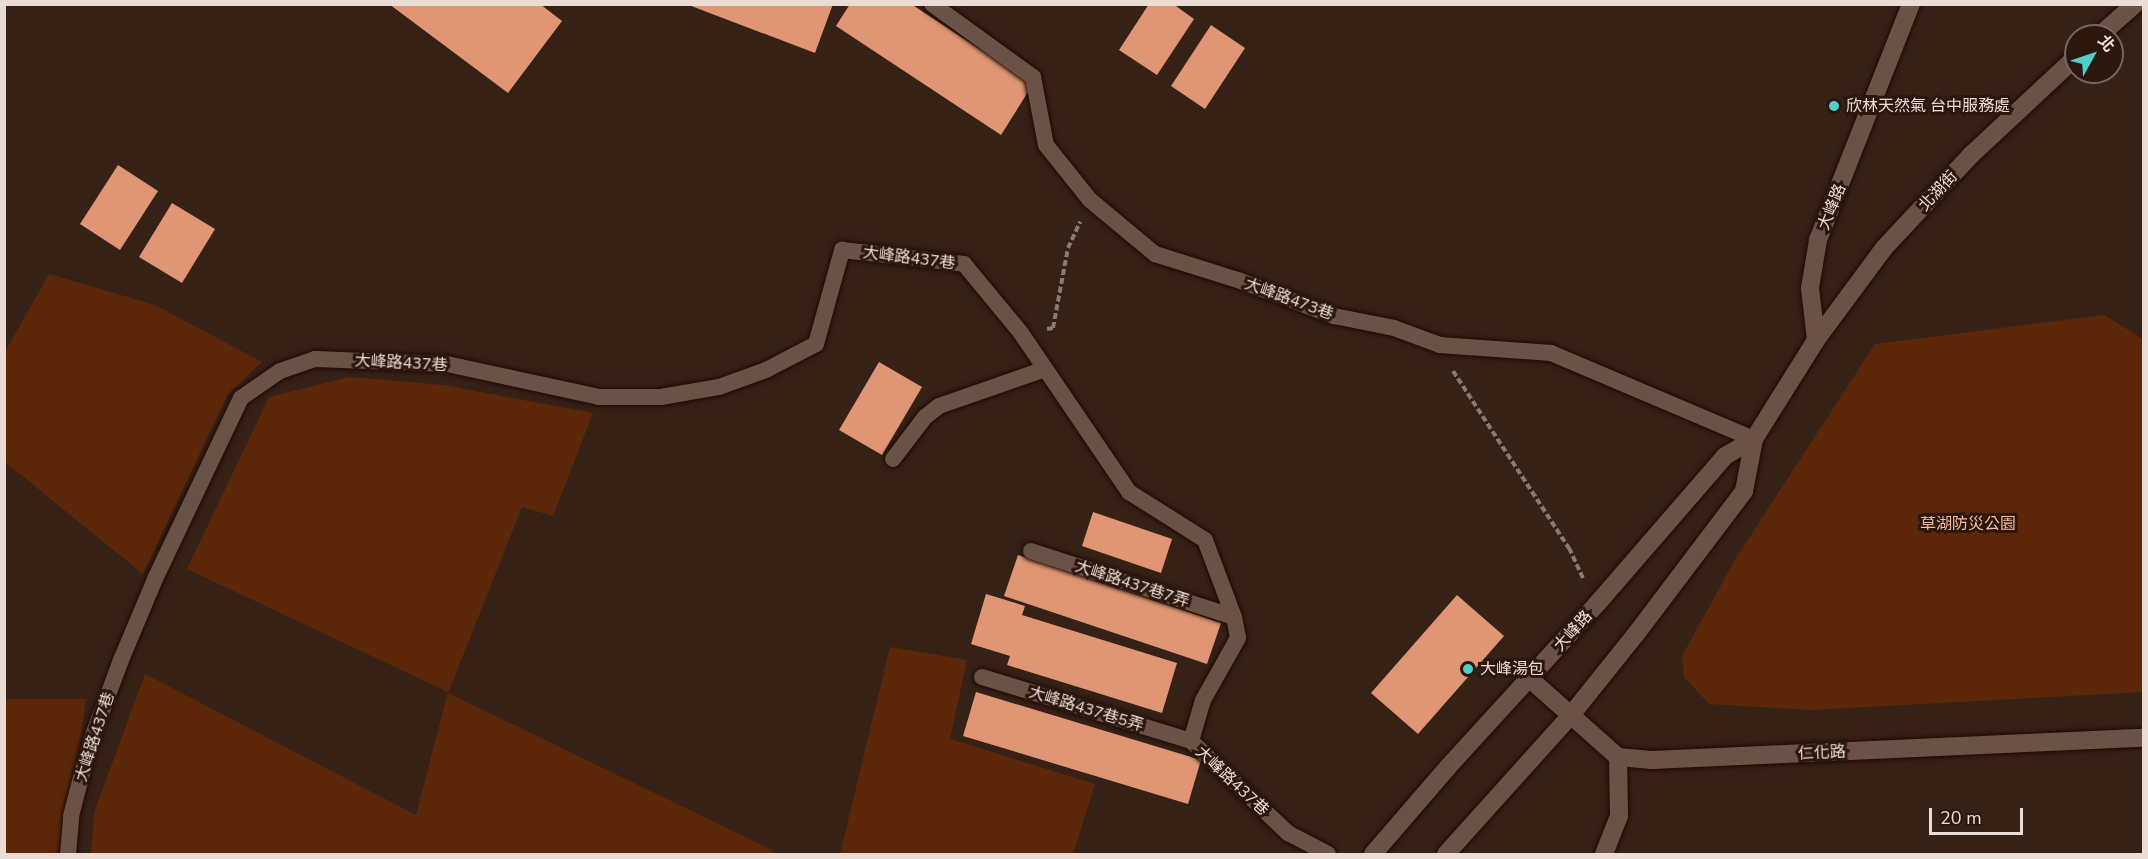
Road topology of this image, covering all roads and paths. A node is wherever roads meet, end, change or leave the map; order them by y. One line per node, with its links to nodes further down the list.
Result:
1 (932, 4): 6 (lane, 大峰路473巷)
2 (1911, 4): 8 (street, 大峰路)
3 (2136, 4): 4 (street)
4 (2113, 24)
5 (2064, 68): 8 (street, 北湖街)
6 (1090, 200): 7 (path); 9 (lane, 大峰路473巷)
7 (1021, 333): 10 (lane, 大峰路437巷); 22 (lane, 大峰路437巷)
8 (1816, 340): 11 (street, 大峰路)
9 (1440, 345): 11 (lane, 大峰路473巷); 14 (path)
10 (1045, 369): 12 (lane); 15 (lane, 大峰路437巷)
11 (1754, 439): 14 (street, 大峰路); 18 (street, 大峰路)
12 (893, 459)
13 (1031, 551): 15 (lane, 大峰路437巷7弄)
14 (1596, 605): 17 (street, 大峰路)
15 (1234, 617): 20 (lane, 大峰路437巷)
16 (982, 677): 20 (lane, 大峰路437巷5弄)
17 (1530, 679): 18 (street); 24 (street, 大峰路)
18 (1571, 715): 21 (street); 25 (street, 大峰路)
19 (2144, 738): 21 (street, 仁化路)
20 (1191, 741): 23 (lane, 大峰路437巷)
21 (1618, 758): 26 (street)
22 (68, 855)
23 (1328, 855)
24 (1373, 855)
25 (1446, 855)
26 (1604, 855)

